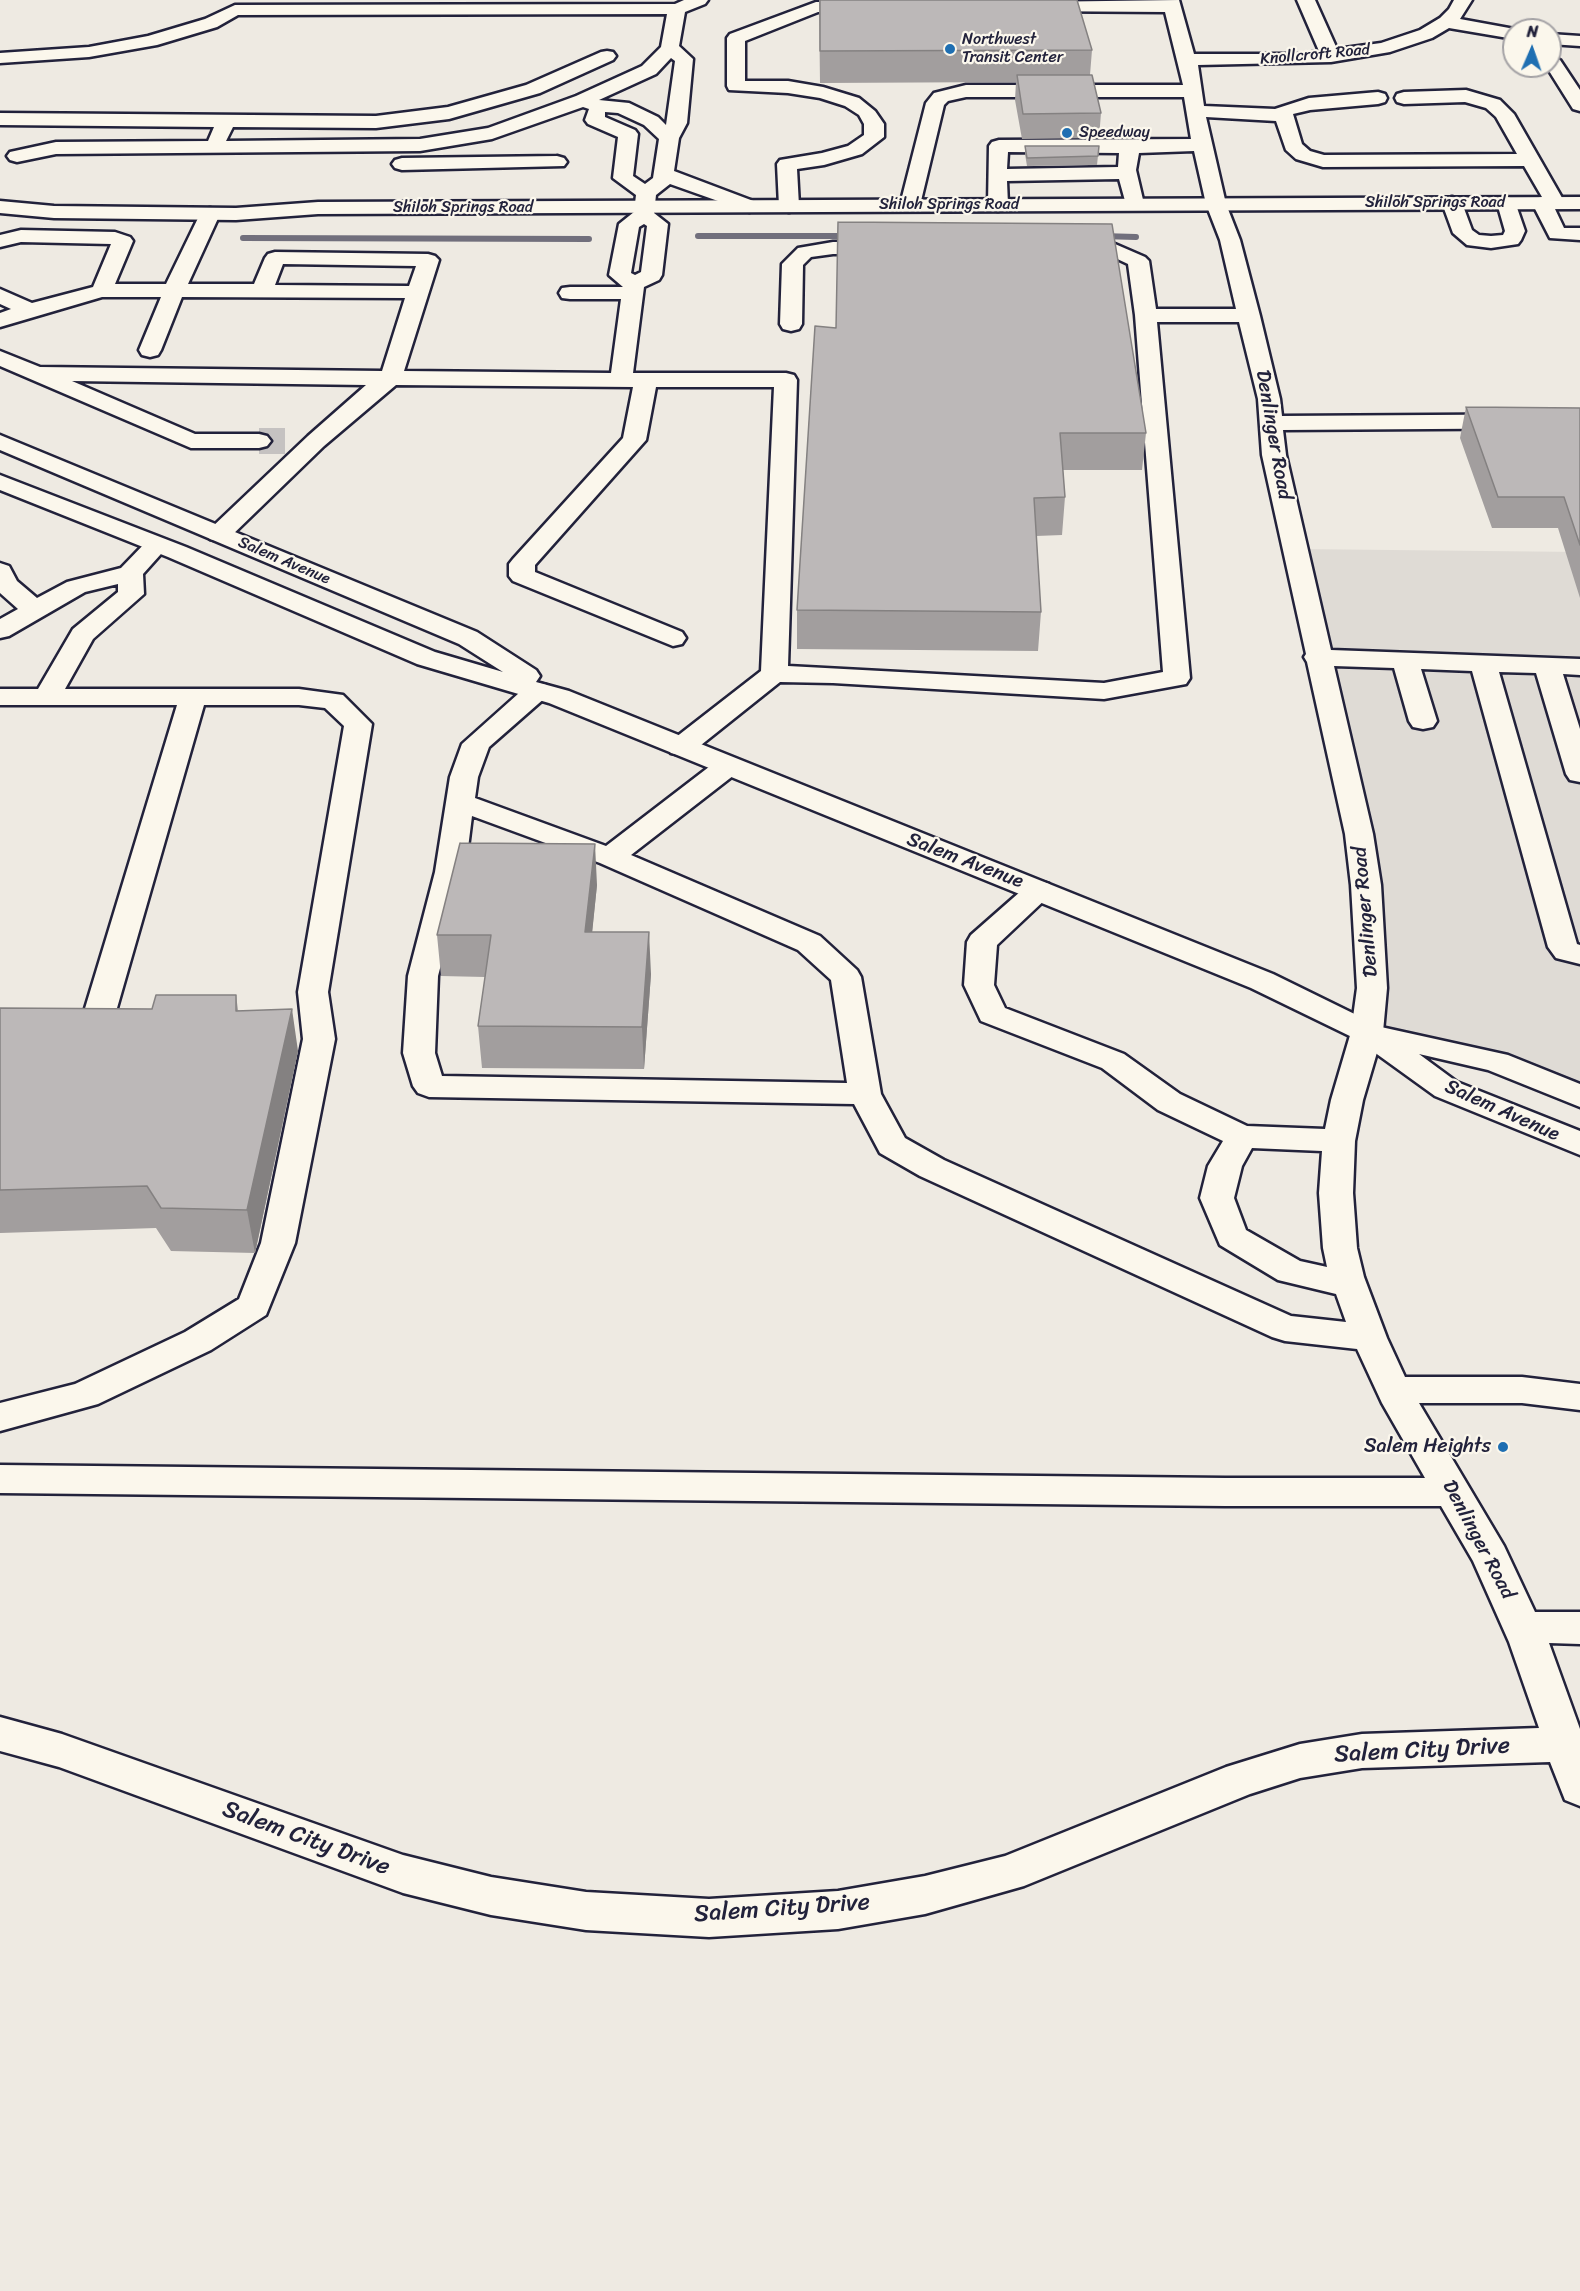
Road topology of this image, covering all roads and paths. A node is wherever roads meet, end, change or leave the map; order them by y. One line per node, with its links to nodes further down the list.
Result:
1 (699, 0): 8 (street)
2 (1306, 0): 15 (street)
3 (1463, 0): 9 (street, Knollcroft Road)
4 (1171, 3): 7 (street); 17 (street, Denlinger Road)
5 (572, 4): 8 (street); 16 (street)
6 (887, 7): 53 (street)
7 (1018, 7)
8 (676, 9): 13 (street)
9 (1446, 22): 10 (street); 15 (street, Knollcroft Road)
10 (1502, 32)
11 (1562, 40): 12 (street)
12 (1580, 41)
13 (670, 48): 22 (street); 28 (street)
14 (607, 56): 27 (street)
15 (1331, 57): 17 (street, Knollcroft Road)
16 (0, 58)
17 (1186, 60): 19 (street, Denlinger Road)
18 (1562, 77): 23 (street)
19 (1192, 91): 24 (street, Denlinger Road); 51 (street)
20 (1378, 98): 25 (street)
21 (1404, 98): 35 (street)
22 (590, 103): 28 (street); 29 (street); 50 (street)
23 (1580, 105)
24 (1196, 117): 25 (street); 30 (street, Denlinger Road)
25 (1284, 117): 35 (street)
26 (0, 119): 27 (street)
27 (226, 120): 32 (street)
28 (669, 138): 41 (street)
29 (433, 142): 32 (street); 37 (street)
30 (1202, 145): 33 (street); 49 (street, Denlinger Road)
31 (101, 147): 32 (street); 34 (street); 39 (street)
32 (215, 147)
33 (1129, 147): 40 (street); 42 (street)
34 (17, 156)
35 (1531, 160): 46 (street)
36 (557, 162): 37 (street)
37 (436, 164): 38 (street)
38 (378, 165)
39 (120, 170)
40 (1128, 173): 42 (street); 48 (street)
41 (663, 174): 50 (street); 55 (street)
42 (997, 175): 52 (street)
43 (81, 193): 56 (street, Shiloh Springs Road)
44 (1452, 203): 45 (street, Shiloh Springs Road); 45 (street); 49 (street, Shiloh Springs Road)
45 (1507, 203): 46 (street, Shiloh Springs Road)
46 (1549, 203): 47 (street, Shiloh Springs Road); 58 (street)
47 (1580, 203)
48 (1134, 204): 49 (street, Shiloh Springs Road); 52 (street, Shiloh Springs Road)
49 (1216, 204): 71 (street, Denlinger Road)
50 (645, 205): 55 (street, Shiloh Springs Road); 56 (street, Shiloh Springs Road); 62 (street); 62 (street)
51 (910, 205): 52 (street, Shiloh Springs Road); 53 (street, Shiloh Springs Road)
52 (998, 205)
53 (789, 206): 55 (street, Shiloh Springs Road)
54 (0, 207): 57 (street, Shiloh Springs Road)
55 (749, 207)
56 (318, 208): 57 (street, Shiloh Springs Road)
57 (210, 214): 63 (street)
58 (1580, 234)
59 (0, 241): 64 (street)
60 (903, 249): 73 (street)
61 (1056, 250): 70 (street)
62 (633, 288): 67 (street); 78 (street)
63 (174, 290): 64 (street); 65 (street); 74 (street)
64 (102, 291): 69 (street)
65 (262, 291): 66 (street); 66 (street)
66 (417, 292): 77 (street)
67 (570, 292)
68 (0, 295): 69 (street)
69 (29, 310): 72 (street)
70 (1146, 315): 71 (street); 100 (street)
71 (1249, 316): 81 (street, Denlinger Road)
72 (0, 320)
73 (790, 324)
74 (150, 350)
75 (0, 358): 76 (street)
76 (41, 374): 77 (street); 82 (street)
77 (391, 378): 78 (street); 84 (street)
78 (621, 380): 79 (street)
79 (646, 380): 94 (street); 100 (street)
80 (1580, 421): 81 (street)
81 (1271, 423): 95 (street, Denlinger Road)
82 (259, 441)
83 (288, 441): 84 (street)
84 (316, 441): 87 (street)
85 (0, 442): 87 (street, Salem Avenue)
86 (0, 482): 88 (street, Salem Avenue)
87 (219, 534): 93 (street, Salem Avenue)
88 (157, 545): 90 (street); 93 (street); 101 (street, Salem Avenue)
89 (0, 571): 91 (street)
90 (130, 573): 91 (street); 103 (street)
91 (35, 610): 92 (street)
92 (0, 630)
93 (450, 630): 101 (street, Salem Avenue)
94 (673, 638)
95 (1317, 657): 96 (street); 114 (street, Denlinger Road)
96 (1405, 661): 97 (street); 105 (street)
97 (1483, 664): 98 (street); 112 (street)
98 (1547, 666): 99 (street); 108 (street)
99 (1580, 667)
100 (774, 674): 106 (street)
101 (548, 694): 106 (street, Salem Avenue); 109 (street)
102 (0, 697): 103 (street)
103 (47, 697): 104 (street)
104 (194, 697): 113 (street); 124 (street)
105 (1422, 721)
106 (681, 747): 107 (street, Salem Avenue)
107 (728, 766): 110 (street); 111 (street, Salem Avenue)
108 (1580, 774)
109 (460, 802): 110 (street); 115 (street)
110 (610, 857): 115 (street)
111 (1039, 890): 114 (street, Salem Avenue); 117 (street)
112 (1580, 955)
113 (154, 1025)
114 (1368, 1032): 116 (street, Salem Avenue); 118 (street, Denlinger Road); 119 (street, Salem Avenue)
115 (865, 1094): 121 (street)
116 (1580, 1096)
117 (1242, 1137): 118 (street); 120 (street)
118 (1339, 1141): 120 (street, Denlinger Road)
119 (1580, 1144)
120 (1350, 1285): 121 (street, Denlinger Road)
121 (1369, 1338): 122 (street, Denlinger Road)
122 (1394, 1390): 123 (street); 126 (street, Denlinger Road)
123 (1580, 1397)
124 (0, 1417)
125 (3, 1476): 126 (street)
126 (1454, 1492): 127 (street, Denlinger Road)
127 (1523, 1628): 128 (street); 130 (street, Denlinger Road)
128 (1580, 1628)
129 (0, 1734): 130 (street, Salem City Drive)
130 (1566, 1744): 131 (street, Denlinger Road)
131 (1580, 1788)

